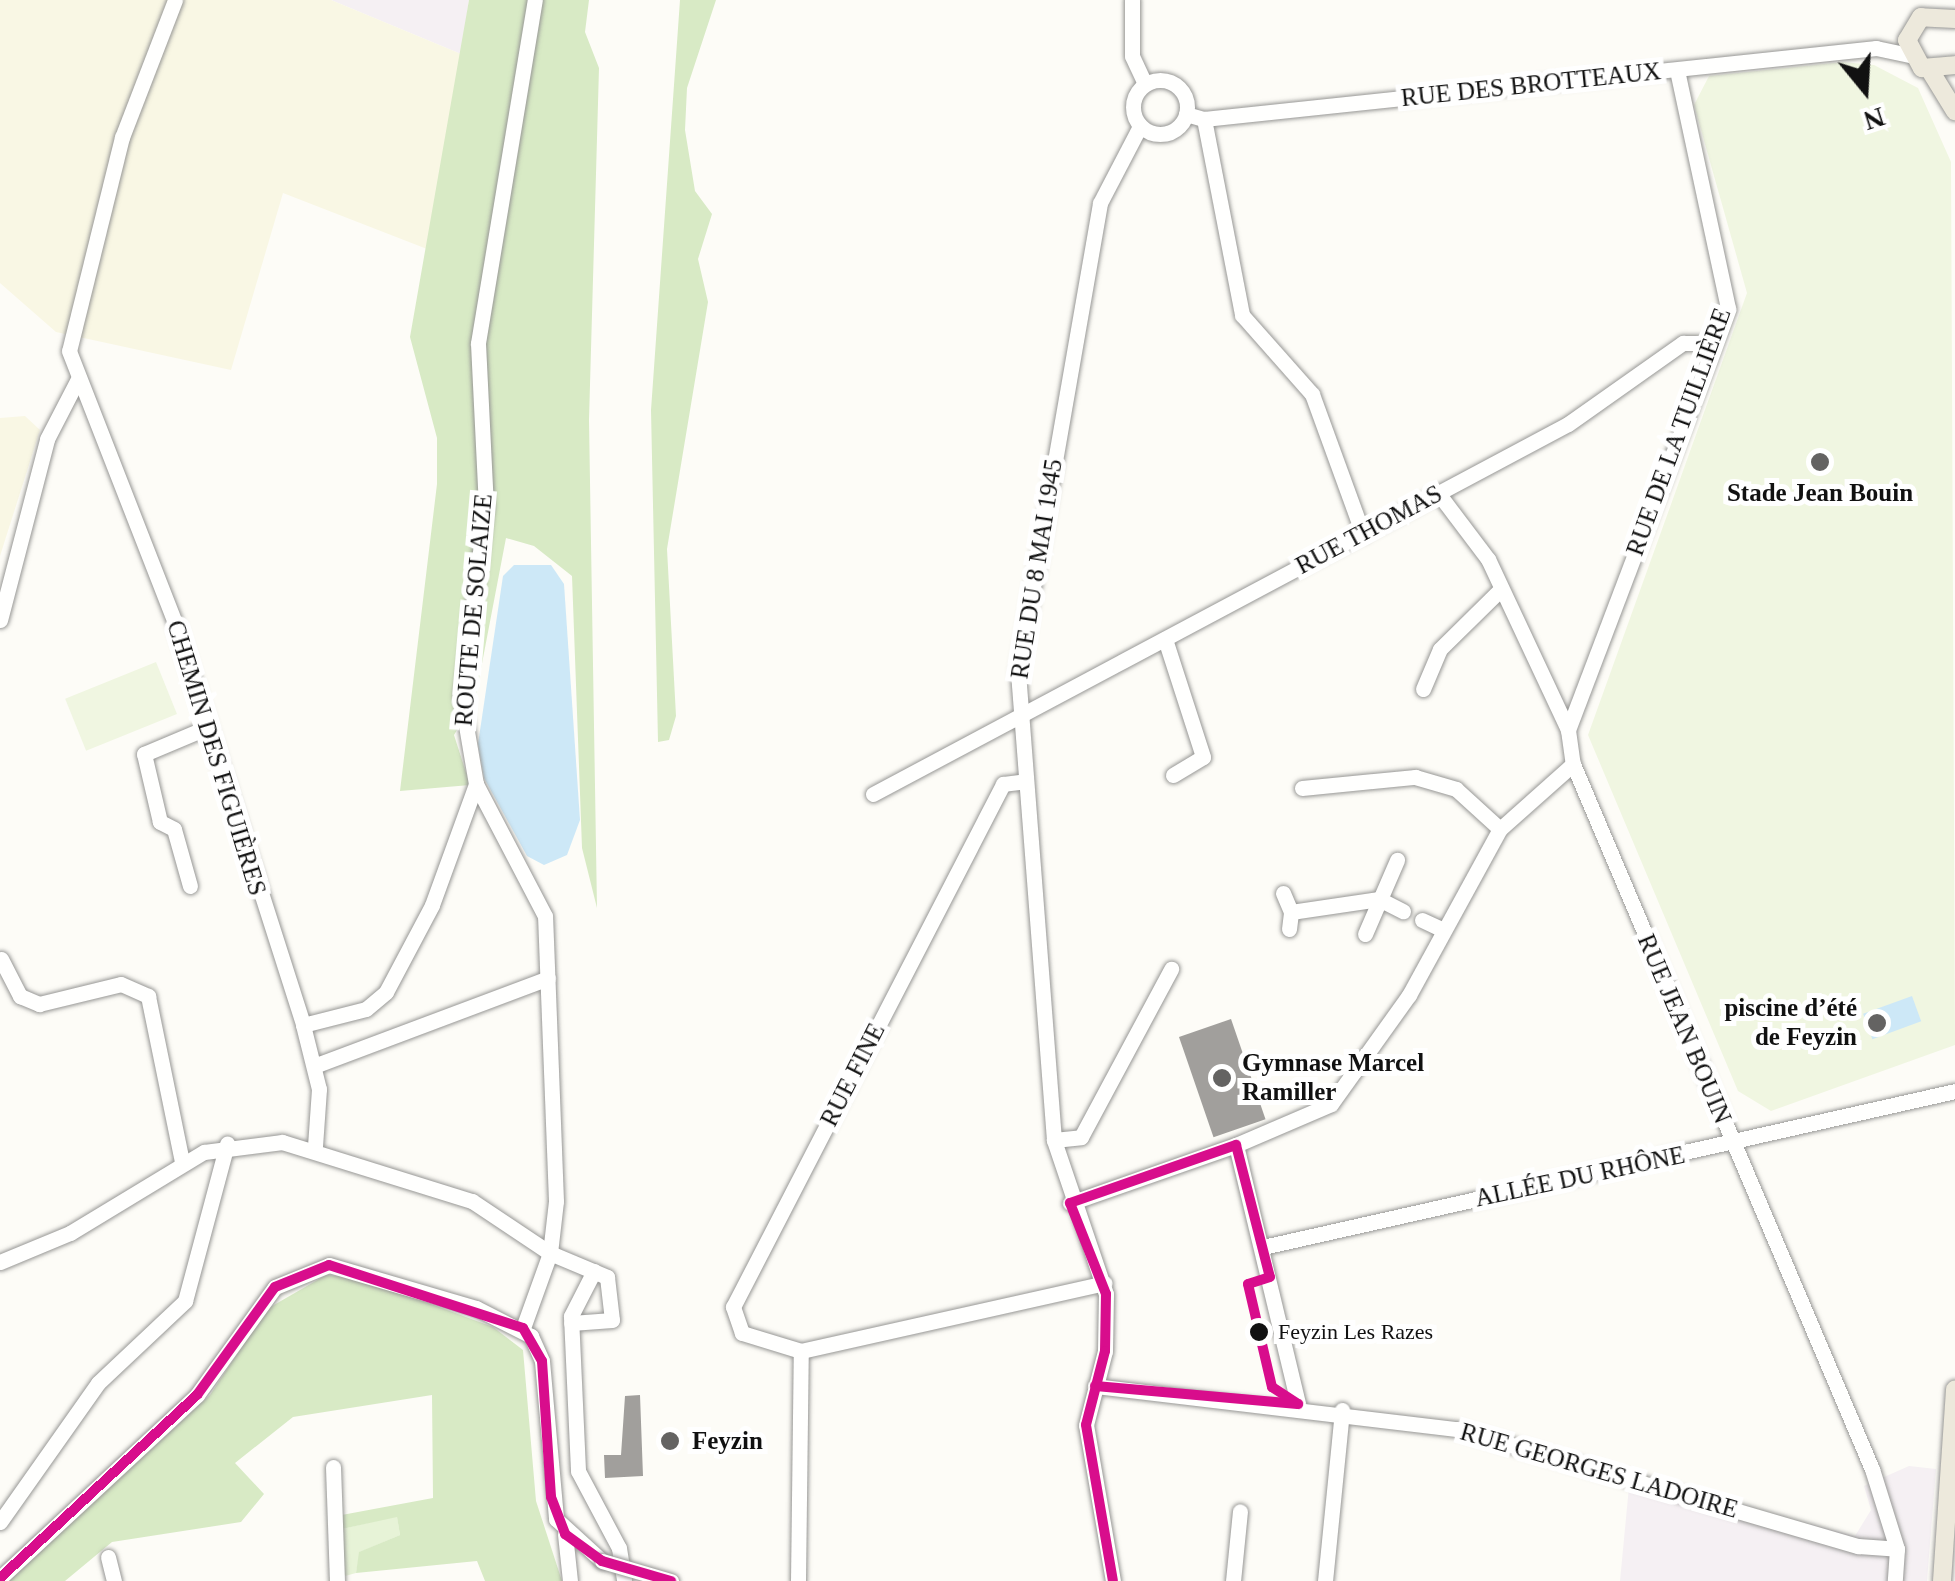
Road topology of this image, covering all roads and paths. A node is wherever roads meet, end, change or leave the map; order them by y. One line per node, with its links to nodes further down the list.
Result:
1 (175, 0): 18 (street)
2 (534, 0): 31 (street, ROUTE DE SOLAIZE)
3 (1132, 0): 12 (street)
4 (1933, 7): 5 (main road); 6 (main road)
5 (1953, 12)
6 (1909, 32): 7 (street, RUE DES BROTTEAUX); 8 (main road)
7 (1876, 48): 8 (street, RUE DES BROTTEAUX); 10 (street, RUE DES BROTTEAUX)
8 (1910, 55): 11 (main road)
9 (1955, 65): 11 (main road)
10 (1678, 70): 15 (street, RUE DES BROTTEAUX); 17 (street, RUE DE LA TUILLIÈRE)
11 (1931, 72): 13 (main road)
12 (1145, 84): 14 (street); 16 (street)
13 (1955, 111)
14 (1186, 114): 15 (street, RUE DES BROTTEAUX); 16 (street)
15 (1204, 119): 20 (street)
16 (1140, 126): 25 (street, RUE DU 8 MAI 1945)
17 (1713, 343): 19 (street, RUE THOMAS); 27 (street, RUE DE LA TUILLIÈRE)
18 (78, 379): 22 (street); 26 (street, CHEMIN DES FIGUIÈRES)
19 (1438, 493): 20 (street, RUE THOMAS); 21 (street, RUE JEAN BOUIN)
20 (1363, 534): 23 (street, RUE THOMAS)
21 (1501, 589): 24 (street); 27 (street, RUE JEAN BOUIN)
22 (0, 620)
23 (1165, 639): 25 (street, RUE THOMAS); 29 (street)
24 (1423, 689)
25 (1018, 714): 30 (street, RUE DU 8 MAI 1945); 33 (street, RUE THOMAS)
26 (206, 728): 36 (street); 48 (street, CHEMIN DES FIGUIÈRES)
27 (1568, 730): 28 (street, RUE JEAN BOUIN)
28 (1573, 764): 34 (street); 52 (street, RUE JEAN BOUIN)
29 (1173, 775)
30 (1026, 781): 51 (street, RUE DU 8 MAI 1945); 65 (street, RUE FINE)
31 (476, 784): 47 (street, ROUTE DE SOLAIZE); 48 (street)
32 (1302, 788): 34 (street)
33 (873, 794)
34 (1500, 829): 43 (street)
35 (1397, 860): 38 (street)
36 (190, 886)
37 (1283, 893): 40 (street)
38 (1378, 899): 39 (street); 40 (street); 44 (street)
39 (1403, 911)
40 (1291, 912): 42 (street)
41 (1422, 920): 43 (street)
42 (1289, 929)
43 (1441, 930): 54 (street)
44 (1365, 934)
45 (1, 959): 56 (street)
46 (1171, 969): 51 (street)
47 (548, 978): 49 (street); 59 (street, ROUTE DE SOLAIZE)
48 (303, 1025): 49 (street, CHEMIN DES FIGUIÈRES)
49 (314, 1066): 55 (street, CHEMIN DES FIGUIÈRES)
50 (1955, 1090): 52 (street, ALLÉE DU RHÔNE)
51 (1054, 1140): 57 (street, RUE DU 8 MAI 1945)
52 (1732, 1143): 58 (street, ALLÉE DU RHÔNE); 74 (street, RUE JEAN BOUIN)
53 (227, 1144): 55 (street); 56 (street); 72 (street)
54 (1236, 1144): 57 (street); 58 (street)
55 (316, 1146): 59 (street)
56 (182, 1162): 60 (street)
57 (1070, 1204): 62 (street, RUE DU 8 MAI 1945)
58 (1263, 1246): 68 (street)
59 (550, 1254): 61 (street); 64 (street, ROUTE DE SOLAIZE)
60 (0, 1262)
61 (594, 1271): 63 (street); 63 (street)
62 (1104, 1283): 65 (street); 66 (street, RUE DU 8 MAI 1945)
63 (571, 1323): 80 (street)
64 (523, 1328): 73 (street); 76 (street)
65 (801, 1351): 82 (street)
66 (1095, 1386): 68 (street, RUE GEORGES LADOIRE); 83 (street, RUE DU 8 MAI 1945)
67 (1955, 1389): 87 (main road)
68 (1298, 1404): 69 (street, RUE GEORGES LADOIRE)
69 (1342, 1410): 74 (street, RUE GEORGES LADOIRE); 85 (street)
70 (333, 1466): 77 (street)
71 (1240, 1511): 84 (street)
72 (0, 1522)
73 (565, 1534): 79 (street); 81 (street, bridge)
74 (1897, 1549): 86 (street, RUE JEAN BOUIN)
75 (108, 1557): 78 (street)
76 (0, 1578)
77 (334, 1580)
78 (114, 1581)
79 (570, 1581)
80 (624, 1581)
81 (671, 1581)
82 (798, 1581)
83 (1113, 1581)
84 (1233, 1581)
85 (1324, 1581)
86 (1895, 1581)
87 (1942, 1581)

